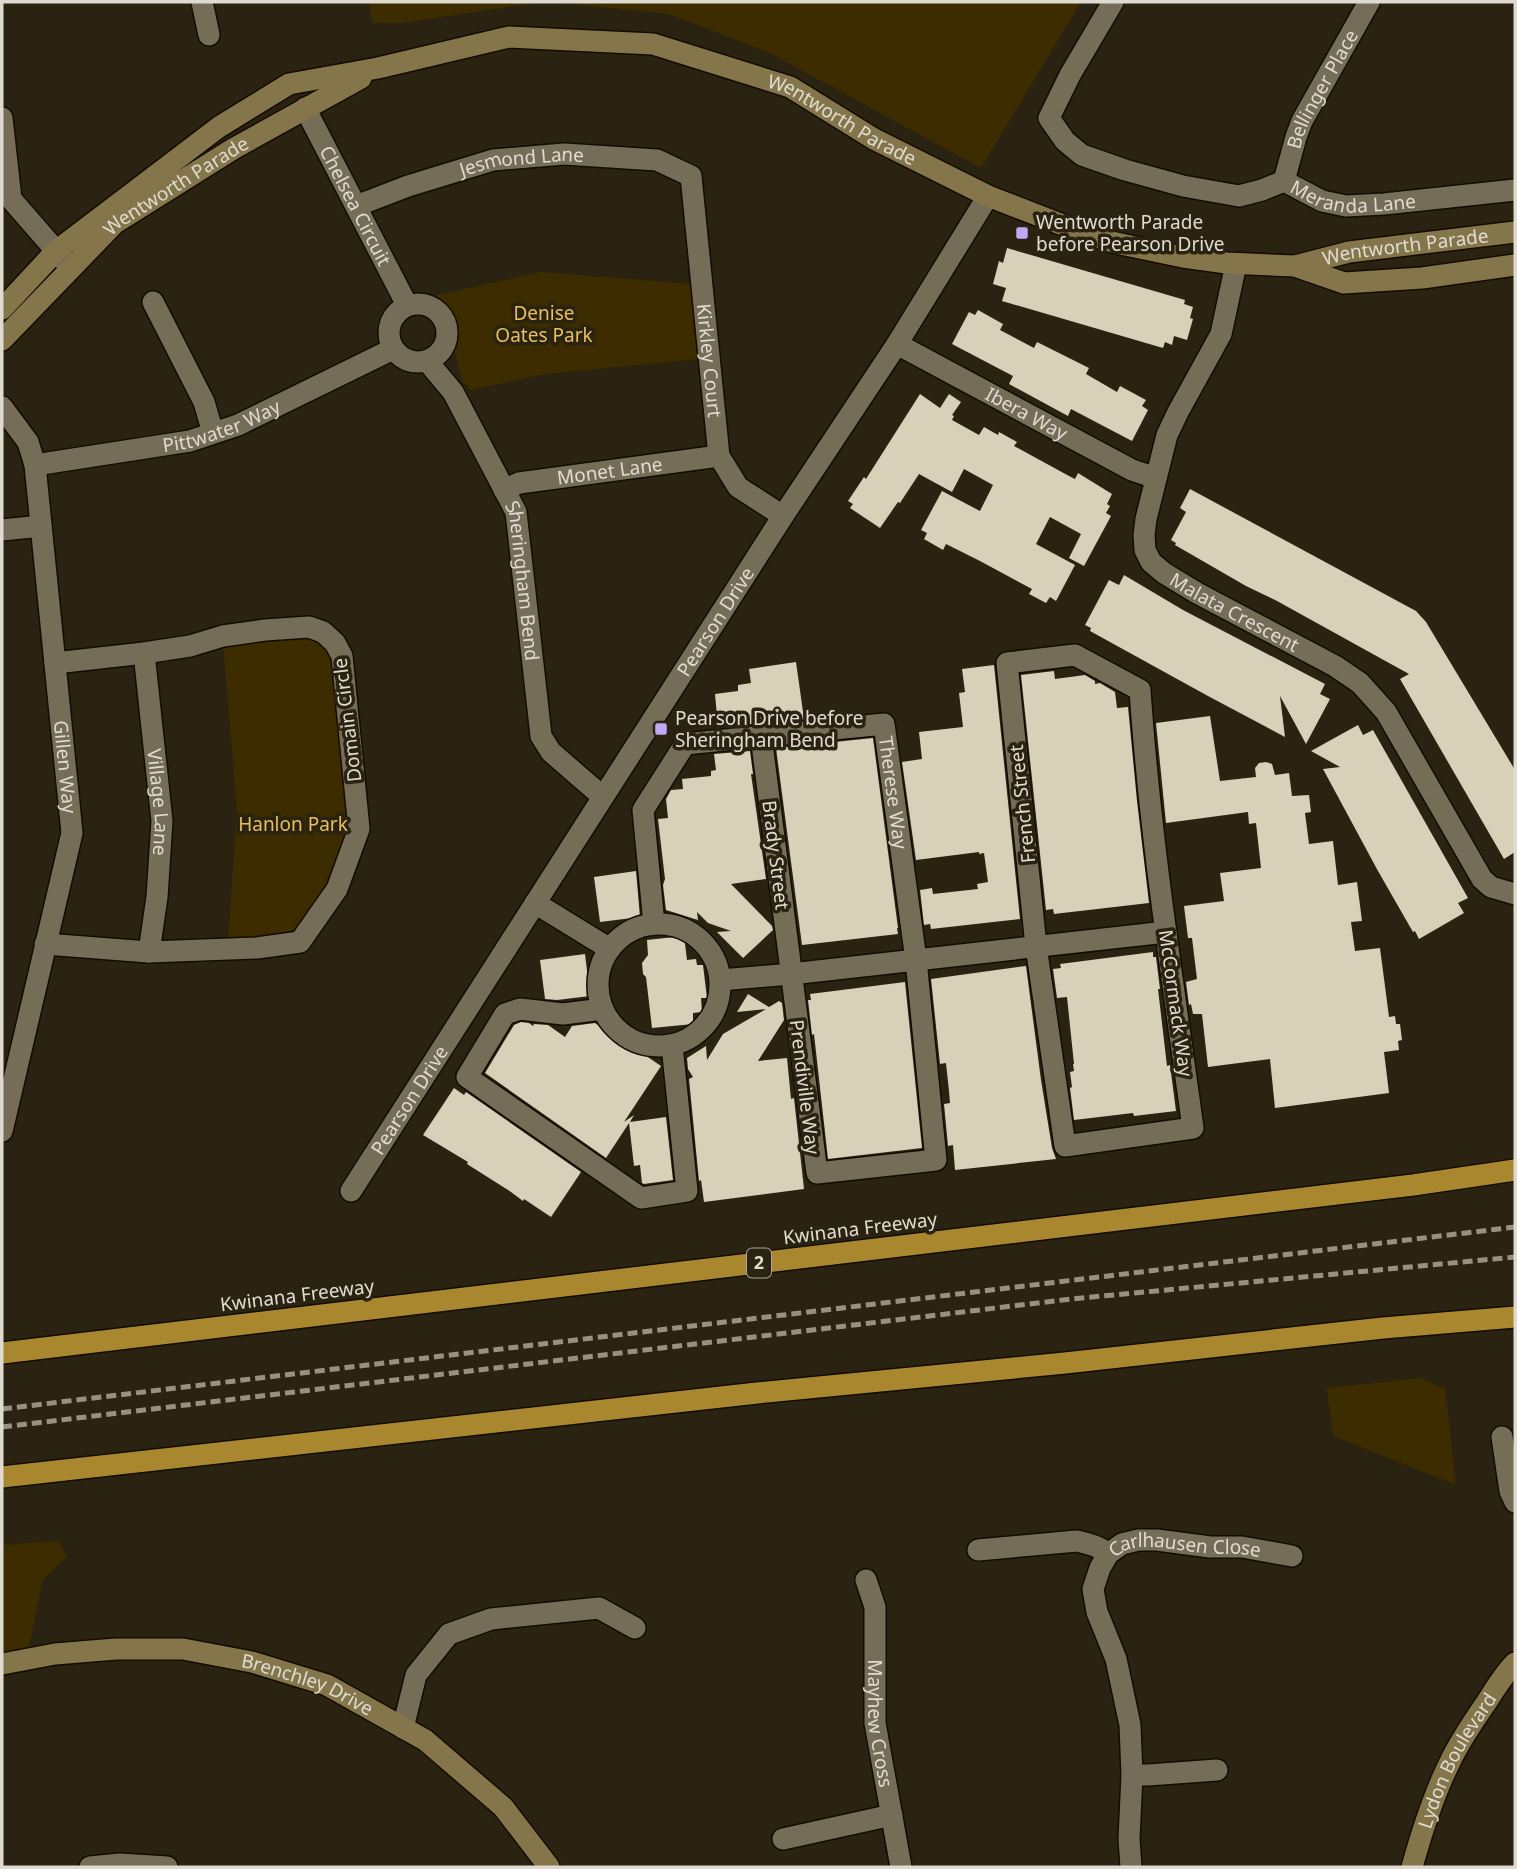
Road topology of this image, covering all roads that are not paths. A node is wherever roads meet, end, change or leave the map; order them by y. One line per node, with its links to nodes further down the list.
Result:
1 (202, 2): 4 (street)
2 (1113, 2): 9 (street, Meranda Lane)
3 (1369, 2): 9 (street, Bellinger Place)
4 (209, 36)
5 (378, 68): 6 (street, Wentworth Parade); 11 (street, Wentworth Parade); 14 (street, Wentworth Parade)
6 (305, 108): 12 (street, Chelsea Circuit); 18 (street, Wentworth Parade)
7 (2, 118): 14 (street)
8 (691, 176): 12 (street, Jesmond Lane); 28 (street, Kirkley Court)
9 (1284, 181): 10 (street, Meranda Lane)
10 (1515, 190)
11 (988, 196): 15 (street, Wentworth Parade); 23 (street, Pearson Drive)
12 (356, 206): 20 (street, Chelsea Circuit)
13 (1515, 232): 17 (street, Wentworth Parade)
14 (57, 251): 18 (street); 21 (street, Wentworth Parade)
15 (1236, 264): 17 (street, Wentworth Parade); 30 (street, Malata Crescent)
16 (1515, 265): 17 (street, Wentworth Parade)
17 (1296, 266)
18 (71, 268): 22 (street, Wentworth Parade)
19 (153, 302): 27 (street)
20 (407, 305): 24 (street); 25 (street)
21 (2, 309)
22 (2, 340)
23 (897, 344): 30 (street, Ibera Way); 32 (street, Pearson Drive)
24 (393, 349): 25 (street); 27 (street, Pittwater Way)
25 (427, 361): 31 (street, Sheringham Bend)
26 (2, 407): 29 (street, Gillen Way)
27 (213, 433): 29 (street, Pittwater Way)
28 (719, 456): 31 (street, Monet Lane); 32 (street, Kirkley Court)
29 (35, 465): 33 (street, Gillen Way)
30 (1156, 478): 40 (street, Malata Crescent)
31 (504, 490): 39 (street, Sheringham Bend)
32 (782, 516): 39 (street, Pearson Drive)
33 (41, 526): 34 (street); 36 (street, Gillen Way)
34 (2, 530)
35 (144, 653): 36 (street, Domain Circle); 47 (street, Village Lane); 47 (street, Domain Circle)
36 (55, 663): 44 (street, Gillen Way)
37 (1007, 663): 43 (street, McCormack Way); 45 (street, French Street)
38 (761, 736): 42 (street, Therese Way); 48 (street, Therese Way); 49 (street, Brady Street)
39 (603, 796): 41 (street, Pearson Drive)
40 (1515, 894)
41 (535, 903): 46 (street); 55 (street, Pearson Drive)
42 (654, 924): 46 (street); 50 (street)
43 (1166, 932): 45 (street); 45 (street, McCormack Way)
44 (45, 944): 47 (street, Domain Circle); 53 (street, Gillen Way)
45 (1036, 946): 48 (street)
46 (610, 949): 51 (street)
47 (149, 952)
48 (916, 960): 49 (street); 49 (street, Prendiville Way)
49 (791, 974): 50 (street)
50 (721, 980): 52 (street)
51 (603, 1009): 52 (street); 52 (street)
52 (672, 1045)
53 (2, 1131)
54 (1515, 1170): 57 (highway, Kwinana Freeway / 2)
55 (351, 1191)
56 (1515, 1317): 59 (highway)
57 (2, 1353)
58 (1502, 1437): 60 (street)
59 (2, 1476)
60 (1515, 1503)
61 (978, 1550): 62 (street)
62 (1108, 1554): 63 (street, Carlhausen Close); 70 (street, Carlhausen Close)
63 (1292, 1556)
64 (866, 1580): 71 (street, Mayhew Cross)
65 (635, 1628): 68 (street)
66 (1515, 1663): 78 (street, Lydon Boulevard)
67 (2, 1664): 68 (street, Brenchley Drive)
68 (403, 1727): 75 (street, Brenchley Drive)
69 (1217, 1770): 70 (street)
70 (1132, 1775): 77 (street, Carlhausen Close)
71 (892, 1815): 72 (street); 76 (street, Mayhew Cross)
72 (783, 1839)
73 (90, 1867): 74 (street)
74 (167, 1867)
75 (549, 1867)
76 (901, 1867)
77 (1132, 1867)
78 (1412, 1867)

